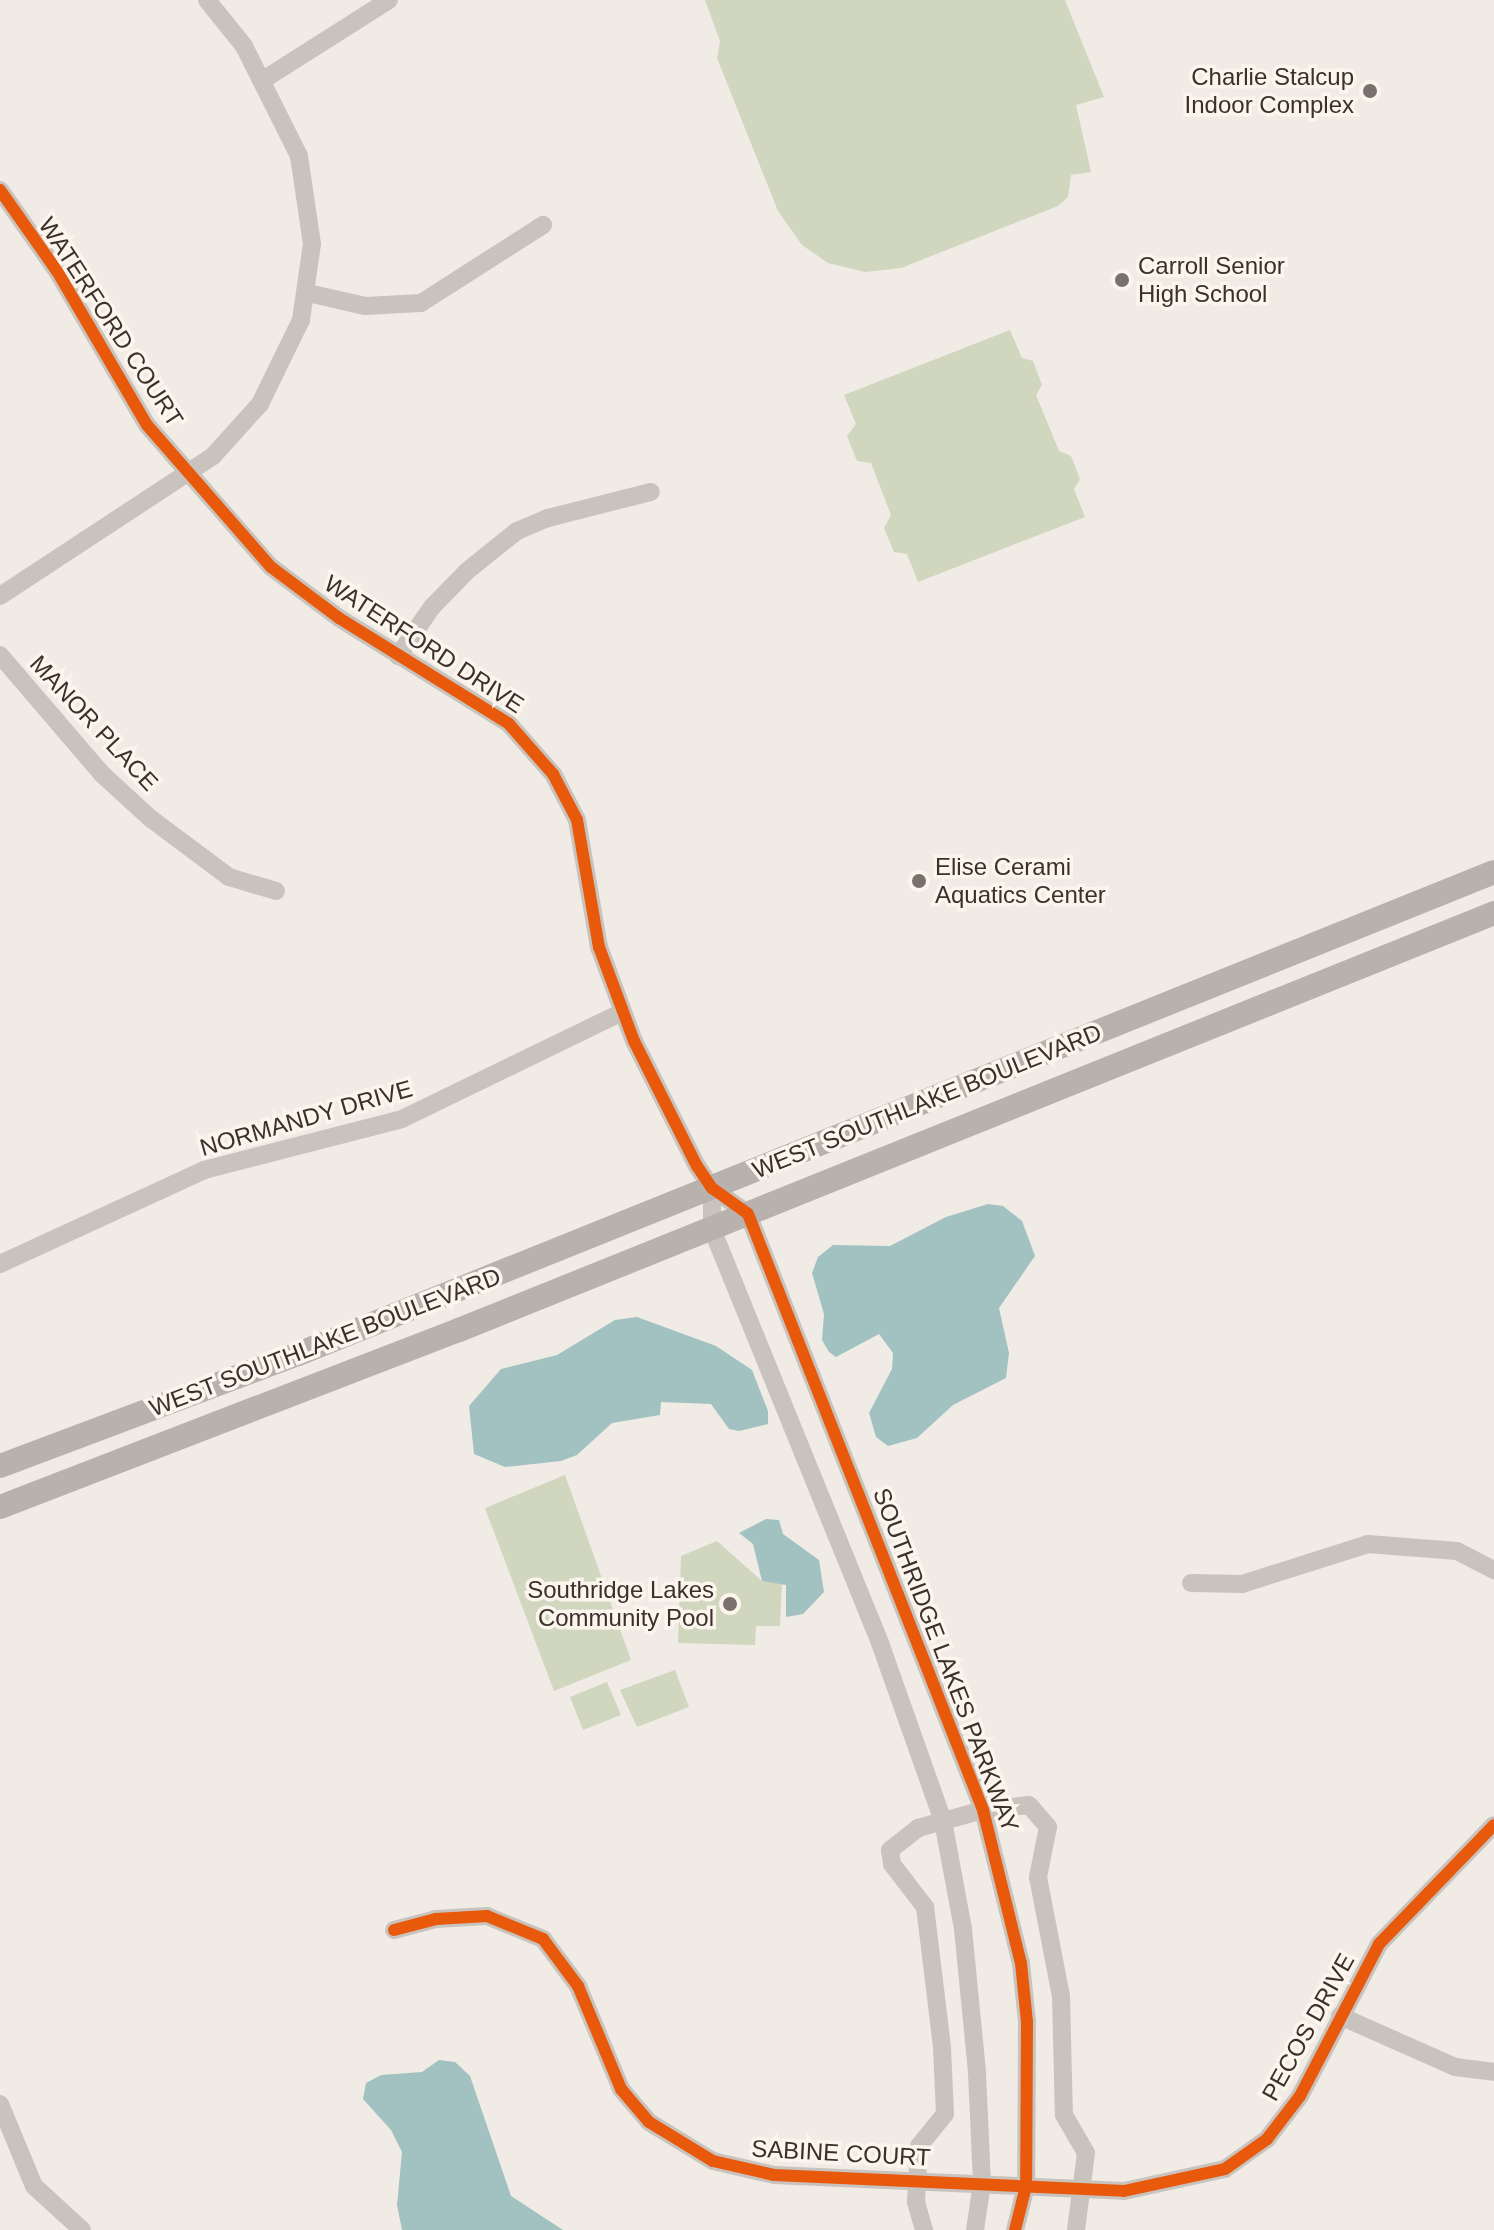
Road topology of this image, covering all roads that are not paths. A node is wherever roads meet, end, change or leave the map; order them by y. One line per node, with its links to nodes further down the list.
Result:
1 (207, 0): 3 (street)
2 (389, 0): 3 (street)
3 (263, 80): 6 (street)
4 (0, 190): 7 (street, WATERFORD COURT)
5 (543, 225): 6 (street)
6 (308, 293): 7 (street)
7 (189, 475): 9 (street); 11 (street, WATERFORD DRIVE)
8 (651, 492): 11 (street)
9 (0, 596)
10 (0, 655): 13 (street, MANOR PLACE)
11 (398, 656): 15 (street, WATERFORD DRIVE)
12 (1494, 872): 16 (main road, WEST SOUTHLAKE BOULEVARD)
13 (276, 891)
14 (1494, 913): 17 (main road, WEST SOUTHLAKE BOULEVARD)
15 (622, 1012): 16 (street, WATERFORD DRIVE); 19 (street, NORMANDY DRIVE)
16 (712, 1188): 17 (street); 18 (street); 20 (main road, WEST SOUTHLAKE BOULEVARD)
17 (748, 1214): 18 (main road, WEST SOUTHLAKE BOULEVARD); 24 (street, SOUTHRIDGE LAKES PARKWAY)
18 (712, 1229): 21 (main road, WEST SOUTHLAKE BOULEVARD); 25 (street)
19 (0, 1264)
20 (0, 1466)
21 (0, 1507)
22 (1494, 1570): 23 (street)
23 (1191, 1583)
24 (983, 1810): 25 (street, SOUTHRIDGE LAKES PARKWAY); 33 (street, SOUTHRIDGE LAKES PARKWAY); 34 (street, SOUTHRIDGE LAKES PARKWAY)
25 (943, 1821): 31 (street, SOUTHRIDGE LAKES PARKWAY); 32 (street)
26 (1494, 1825): 28 (street, PECOS DRIVE)
27 (394, 1930): 31 (street, SABINE COURT)
28 (1340, 2016): 29 (street); 34 (street, PECOS DRIVE)
29 (1494, 2072)
30 (0, 2104): 35 (street)
31 (917, 2180): 32 (street, SABINE COURT); 36 (street, SOUTHRIDGE LAKES PARKWAY)
32 (982, 2183): 33 (street, PECOS DRIVE); 37 (street)
33 (1026, 2186): 34 (street, PECOS DRIVE); 38 (street, SOUTHRIDGE LAKES PARKWAY)
34 (1084, 2189): 39 (street, SOUTHRIDGE LAKES PARKWAY)
35 (82, 2230)
36 (924, 2230)
37 (975, 2230)
38 (1015, 2230)
39 (1076, 2230)

